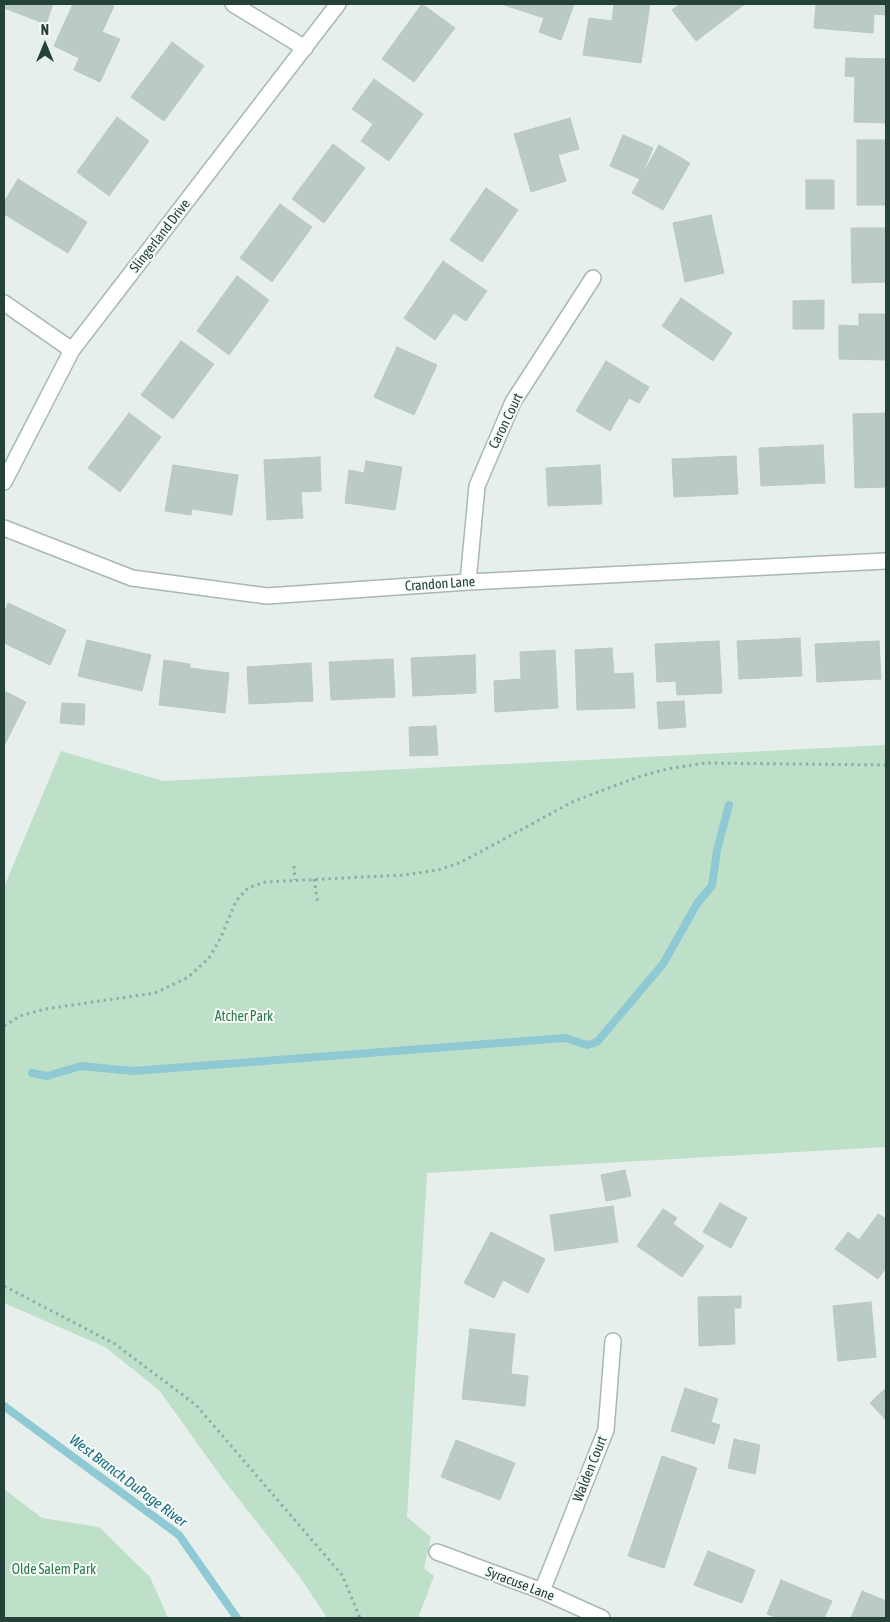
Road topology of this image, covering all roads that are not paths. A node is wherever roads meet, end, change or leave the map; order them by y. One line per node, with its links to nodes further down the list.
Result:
1 (232, 4): 3 (street)
2 (338, 4): 3 (street, Slingerland Drive)
3 (305, 48): 6 (street, Slingerland Drive)
4 (593, 278): 10 (street, Caron Court)
5 (4, 303): 6 (street)
6 (72, 350): 7 (street, Slingerland Drive)
7 (4, 482)
8 (4, 528): 10 (street, Crandon Lane)
9 (886, 560): 10 (street, Crandon Lane)
10 (468, 582)
11 (613, 1341): 13 (street, Walden Court)
12 (437, 1552): 13 (street, Syracuse Lane)
13 (542, 1591): 14 (street, Syracuse Lane)
14 (602, 1618)

